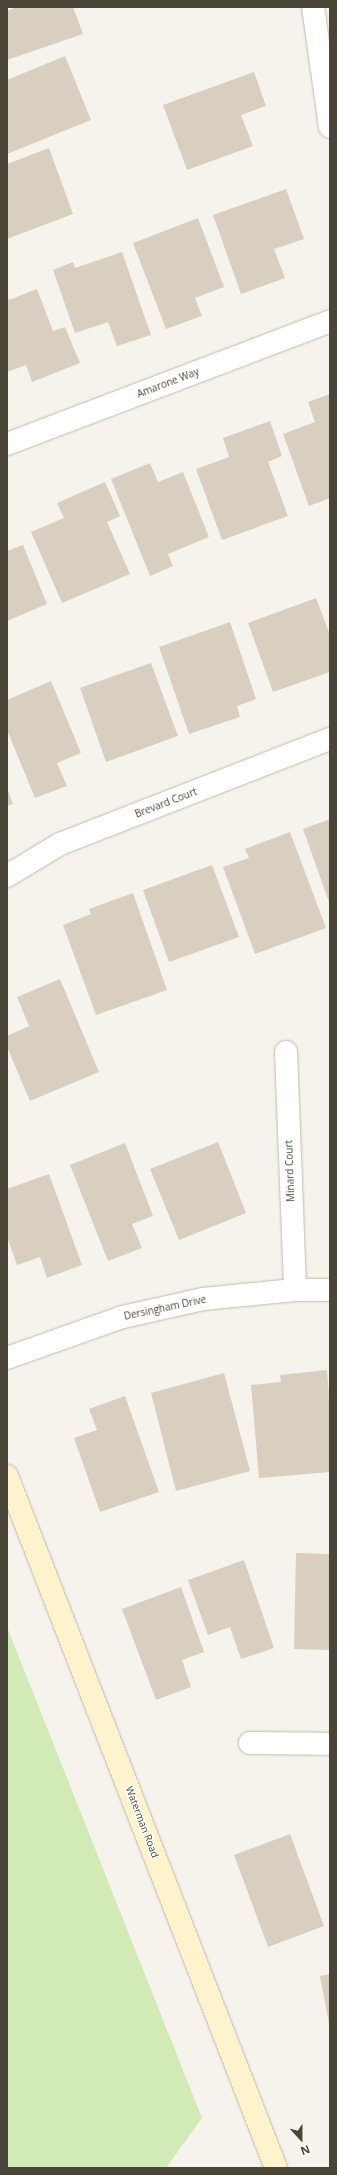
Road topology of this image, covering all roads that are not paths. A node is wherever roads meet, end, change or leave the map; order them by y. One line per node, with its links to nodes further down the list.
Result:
1 (313, 7): 2 (street)
2 (330, 127)
3 (330, 321): 4 (street, Amarone Way)
4 (7, 444)
5 (330, 739): 6 (street, Brevard Court)
6 (7, 876)
7 (286, 1052): 8 (street, Minard Court)
8 (295, 1290): 9 (street, Dersingham Drive); 10 (street, Dersingham Drive)
9 (330, 1290)
10 (7, 1358)
11 (7, 1476): 14 (street, Waterman Road)
12 (250, 1743): 13 (street)
13 (330, 1744)
14 (276, 2168)

